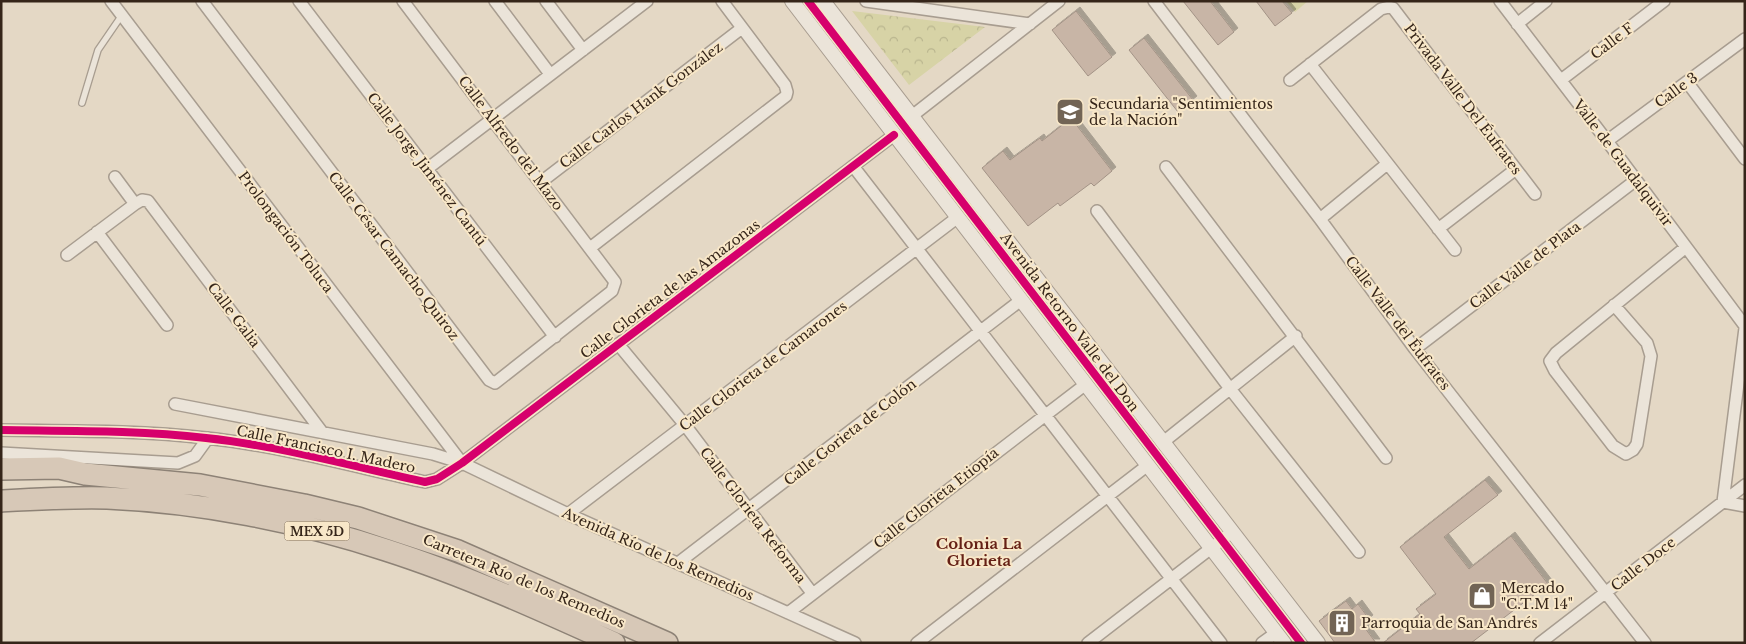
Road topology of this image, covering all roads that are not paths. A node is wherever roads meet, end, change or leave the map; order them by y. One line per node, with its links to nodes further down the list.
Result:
1 (111, 1): 17 (street, Prolongación Toluca)
2 (202, 1): 61 (street, Calle César Camacho Quiroz)
3 (299, 1): 37 (street, Calle Jorge Jiménez Cantú)
4 (403, 1): 30 (street, Calle Alfredo del Mazo)
5 (494, 1): 24 (street)
6 (546, 1): 22 (street)
7 (722, 1): 20 (street)
8 (792, 1): 31 (street, Avenida Retorno Valle del Don)
9 (823, 1): 29 (street, Avenida Retorno Valle del Don)
10 (866, 1): 18 (street)
11 (1059, 1): 18 (street)
12 (1154, 1): 46 (street, Calle Valle del Éufrates)
13 (1500, 1): 19 (street, Valle de Guadalquivir)
14 (1546, 1): 19 (street)
15 (1664, 1): 26 (street, Calle F)
16 (640, 3): 22 (street)
17 (122, 15): 28 (lane); 75 (street, Prolongación Toluca)
18 (1030, 24): 29 (street)
19 (1516, 24): 26 (street, Valle de Guadalquivir)
20 (742, 28): 41 (street, Calle Carlos Hank González); 49 (street)
21 (1745, 39): 27 (street, Calle 3)
22 (583, 50): 24 (street)
23 (1310, 64): 25 (street); 34 (street); 38 (street, Privada Valle Del Éufrates)
24 (550, 74): 30 (street)
25 (1290, 80)
26 (1561, 80): 32 (street, Valle de Guadalquivir)
27 (1687, 82): 32 (street, Calle 3); 33 (street)
28 (82, 103)
29 (912, 116): 72 (street, Avenida Retorno Valle del Don)
30 (492, 118): 37 (street); 41 (street, Calle Alfredo del Mazo)
31 (894, 135): 35 (street, Calle Glorieta de las Amazonas); 45 (street, Avenida Retorno Valle del Don)
32 (1608, 141): 40 (street, Valle de Guadalquivir)
33 (1744, 156)
34 (1387, 164): 46 (street); 47 (street)
35 (853, 166): 51 (street); 62 (street, Calle Glorieta de las Amazonas)
36 (1166, 167): 60 (street)
37 (427, 169): 61 (street, Calle Jorge Jiménez Cantú)
38 (1516, 169): 42 (street, Privada Valle Del Éufrates); 47 (street, Privada Valle Del Éufrates)
39 (115, 177): 43 (street, Calle Galia)
40 (1636, 180): 50 (street, Valle de Guadalquivir); 63 (street, Calle Valle de Plata)
41 (541, 182): 49 (street, Calle Alfredo del Mazo)
42 (1535, 194)
43 (140, 202): 48 (street); 70 (street, Calle Galia)
44 (1097, 211): 65 (street)
45 (958, 218): 51 (street, Calle Glorieta de Camarones); 55 (street, Avenida Retorno Valle del Don)
46 (1320, 219): 63 (street, Calle Valle del Éufrates)
47 (1438, 229): 52 (street)
48 (97, 232): 53 (street); 57 (street)
49 (590, 248): 54 (street, Calle Alfredo del Mazo)
50 (1686, 248): 56 (street); 58 (street, Valle de Guadalquivir)
51 (917, 249): 59 (street); 68 (street, Calle Glorieta de Camarones)
52 (1455, 250)
53 (67, 255)
54 (616, 286): 61 (street, Calle César Camacho Quiroz)
55 (1021, 300): 59 (street, Calle Gorieta de Colón); 64 (street, Avenida Retorno Valle del Don)
56 (1614, 305): 56 (street)
57 (167, 325)
58 (1745, 327): 83 (street)
59 (981, 331): 67 (street); 85 (street, Calle Gorieta de Colón)
60 (1296, 336): 65 (street); 74 (street)
61 (555, 337)
62 (618, 344): 68 (street, Calle Glorieta Reforma); 75 (street, Calle Glorieta de las Amazonas)
63 (1415, 349): 92 (street, Calle Valle del Éufrates)
64 (1086, 384): 67 (street, Calle Glorieta Etiopía); 76 (street, Avenida Retorno Valle del Don)
65 (1230, 390): 72 (street); 89 (street)
66 (175, 404): 70 (street, Avenida Río de los Remedios)
67 (1045, 414): 81 (street); 93 (street, Calle Glorieta Etiopía)
68 (685, 425): 85 (street, Calle Glorieta Reforma); 86 (street, Calle Glorieta de Camarones)
69 (1, 430): 71 (street, Calle Francisco I. Madero)
70 (322, 432): 75 (street, Avenida Río de los Remedios)
71 (208, 438): 73 (street); 75 (street, Calle Francisco I. Madero)
72 (1162, 443): 87 (street, Avenida Retorno Valle del Don)
73 (1, 453)
74 (1386, 458)
75 (462, 463): 86 (street, Avenida Río de los Remedios)
76 (1148, 465): 81 (street); 88 (street, Avenida Retorno Valle del Don)
77 (1, 470): 78 (highway)
78 (85, 474): 79 (highway); 97 (highway, Carretera Río de los Remedios / MEX 5D)
79 (1, 484)
80 (1745, 485): 83 (street, Calle Doce)
81 (1107, 495): 91 (street); 99 (street)
82 (1, 501): 96 (highway, Carretera Río de los Remedios / MEX 5D)
83 (1723, 502): 84 (street); 92 (street, Calle Doce)
84 (1745, 506)
85 (748, 510): 90 (street, Calle Gorieta de Colón); 93 (street, Calle Glorieta Reforma)
86 (568, 514): 90 (street, Avenida Río de los Remedios)
87 (1232, 532): 88 (street); 103 (street, Avenida Retorno Valle del Don)
88 (1212, 548): 91 (street); 95 (street, Avenida Retorno Valle del Don)
89 (1359, 552)
90 (678, 563): 94 (street, Avenida Río de los Remedios)
91 (1172, 579): 100 (street); 101 (street)
92 (1606, 592): 104 (street, Calle Doce); 105 (street, Calle Valle del Éufrates)
93 (812, 593): 94 (street, Calle Glorieta Etiopía)
94 (788, 613): 98 (street, Avenida Río de los Remedios)
95 (1280, 638): 102 (street)
96 (614, 643)
97 (667, 643)
98 (855, 643)
99 (917, 643)
100 (1088, 643)
101 (1221, 643)
102 (1262, 643)
103 (1318, 643)
104 (1540, 643)
105 (1645, 643)

